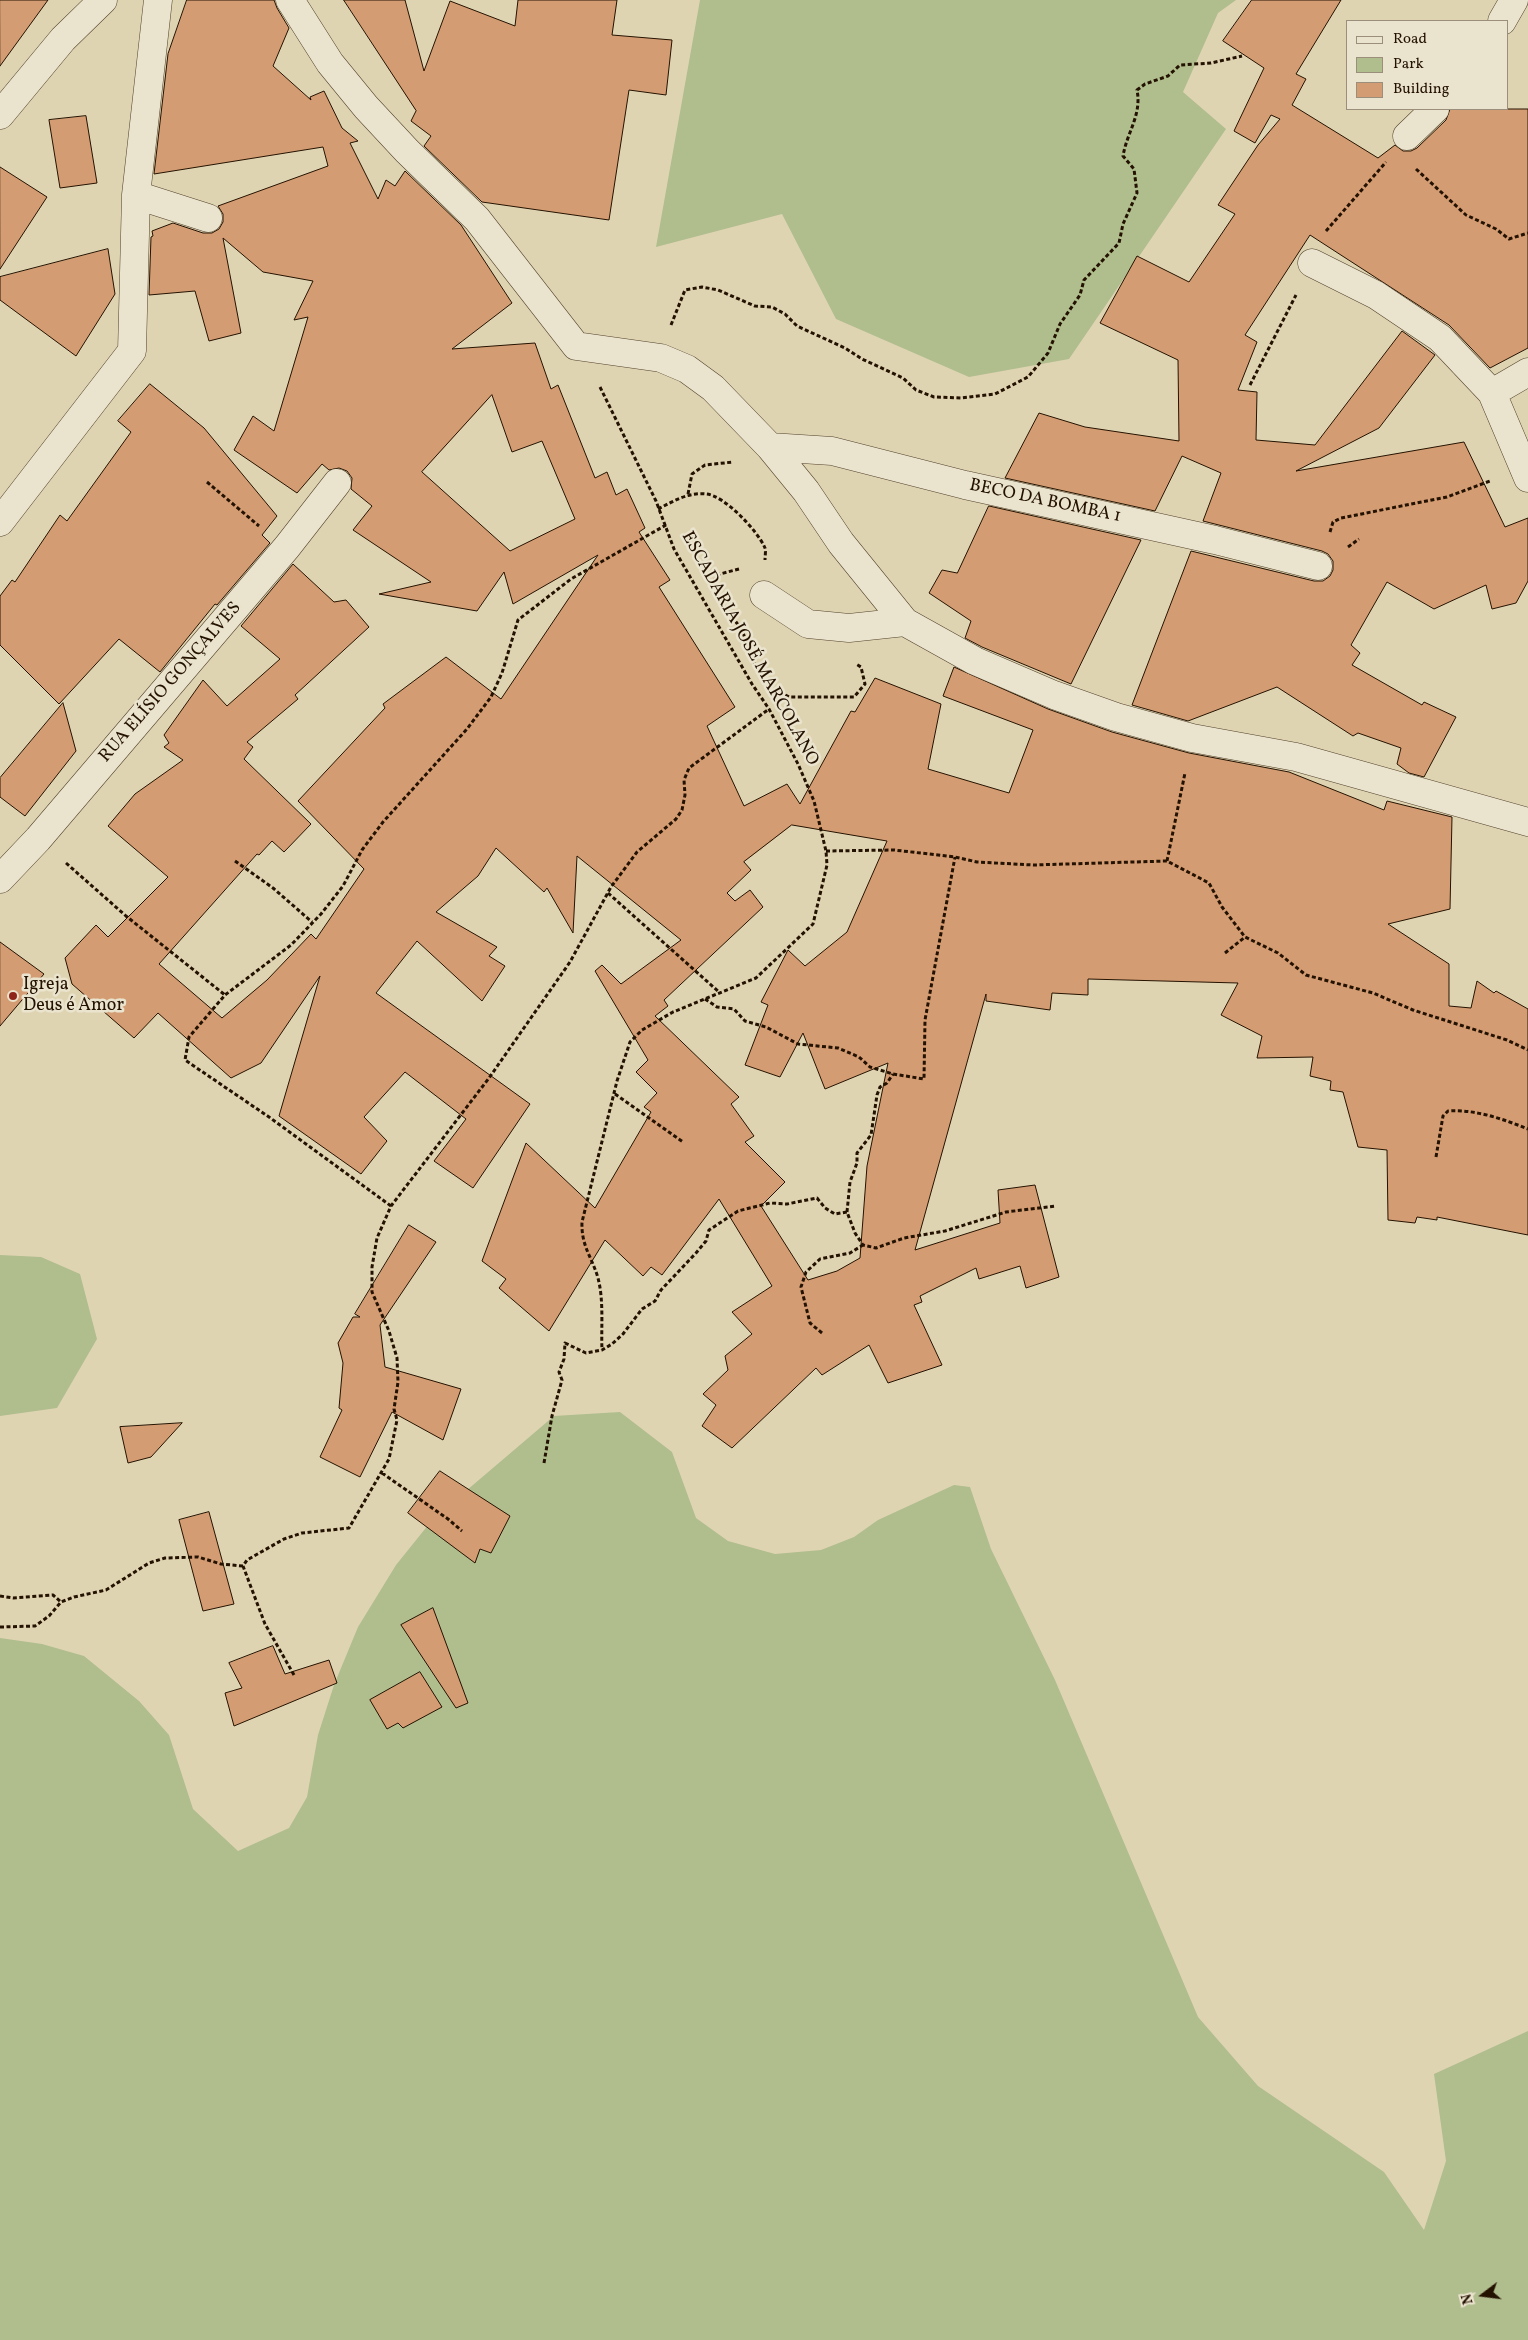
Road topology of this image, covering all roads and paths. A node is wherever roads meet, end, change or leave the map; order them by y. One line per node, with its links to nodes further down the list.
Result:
1 (103, 0): 8 (street)
2 (158, 0): 10 (street)
3 (290, 0): 14 (street)
4 (1514, 0): 5 (street)
5 (1503, 20)
6 (1242, 56): 15 (path)
7 (1434, 110): 9 (street)
8 (0, 115)
9 (1408, 150): 12 (path)
10 (136, 195): 11 (street); 25 (street)
11 (208, 218)
12 (1528, 234)
13 (1312, 263): 17 (street)
14 (576, 346): 15 (street); 24 (path, ESCADARIA JOSÉ MARCOLANO)
15 (661, 358): 18 (street)
16 (1528, 372): 17 (street)
17 (1492, 394): 20 (street)
18 (770, 446): 28 (street, BECO DA BOMBA 1); 30 (street)
19 (740, 465): 23 (path)
20 (1526, 473): 28 (path)
21 (207, 482): 27 (path)
22 (337, 482): 27 (street, RUA ELÍSIO GONÇALVES)
23 (688, 494): 24 (path); 29 (path)
24 (658, 509): 26 (path, ESCADARIA JOSÉ MARCOLANO)
25 (0, 522)
26 (666, 525): 31 (path, ESCADARIA JOSÉ MARCOLANO); 41 (path)
27 (287, 547): 34 (street, RUA ELÍSIO GONÇALVES)
28 (1318, 566)
29 (764, 595): 30 (street)
30 (905, 622): 32 (street)
31 (769, 709): 35 (path, ESCADARIA JOSÉ MARCOLANO); 40 (path)
32 (1192, 738): 33 (street); 38 (path)
33 (1528, 822)
34 (38, 839): 39 (street, RUA ELÍSIO GONÇALVES); 45 (path)
35 (826, 851): 36 (path); 44 (path, ESCADARIA JOSÉ MARCOLANO)
36 (955, 857): 38 (path); 48 (path)
37 (235, 861): 41 (path)
38 (1167, 861): 42 (path)
39 (0, 879)
40 (608, 893): 44 (path); 53 (path)
41 (312, 922): 45 (path)
42 (1244, 937): 43 (path); 47 (path)
43 (1225, 953)
44 (719, 992): 46 (path, ESCADARIA JOSÉ MARCOLANO)
45 (225, 995): 53 (path)
46 (704, 999): 48 (path); 49 (path, ESCADARIA JOSÉ MARCOLANO)
47 (1528, 1050)
48 (893, 1074): 55 (path)
49 (615, 1094): 51 (path); 58 (path, ESCADARIA JOSÉ MARCOLANO)
50 (1528, 1129): 52 (path)
51 (683, 1142)
52 (1436, 1157)
53 (390, 1206): 60 (path)
54 (1056, 1206): 56 (path)
55 (847, 1212): 56 (path); 58 (path)
56 (863, 1245): 57 (path)
57 (822, 1333)
58 (602, 1350): 59 (path)
59 (544, 1463)
60 (382, 1473): 61 (path); 62 (path)
61 (462, 1531)
62 (243, 1566): 64 (path); 66 (path)
63 (0, 1596): 64 (path)
64 (61, 1602): 65 (path)
65 (0, 1627)
66 (294, 1675)

